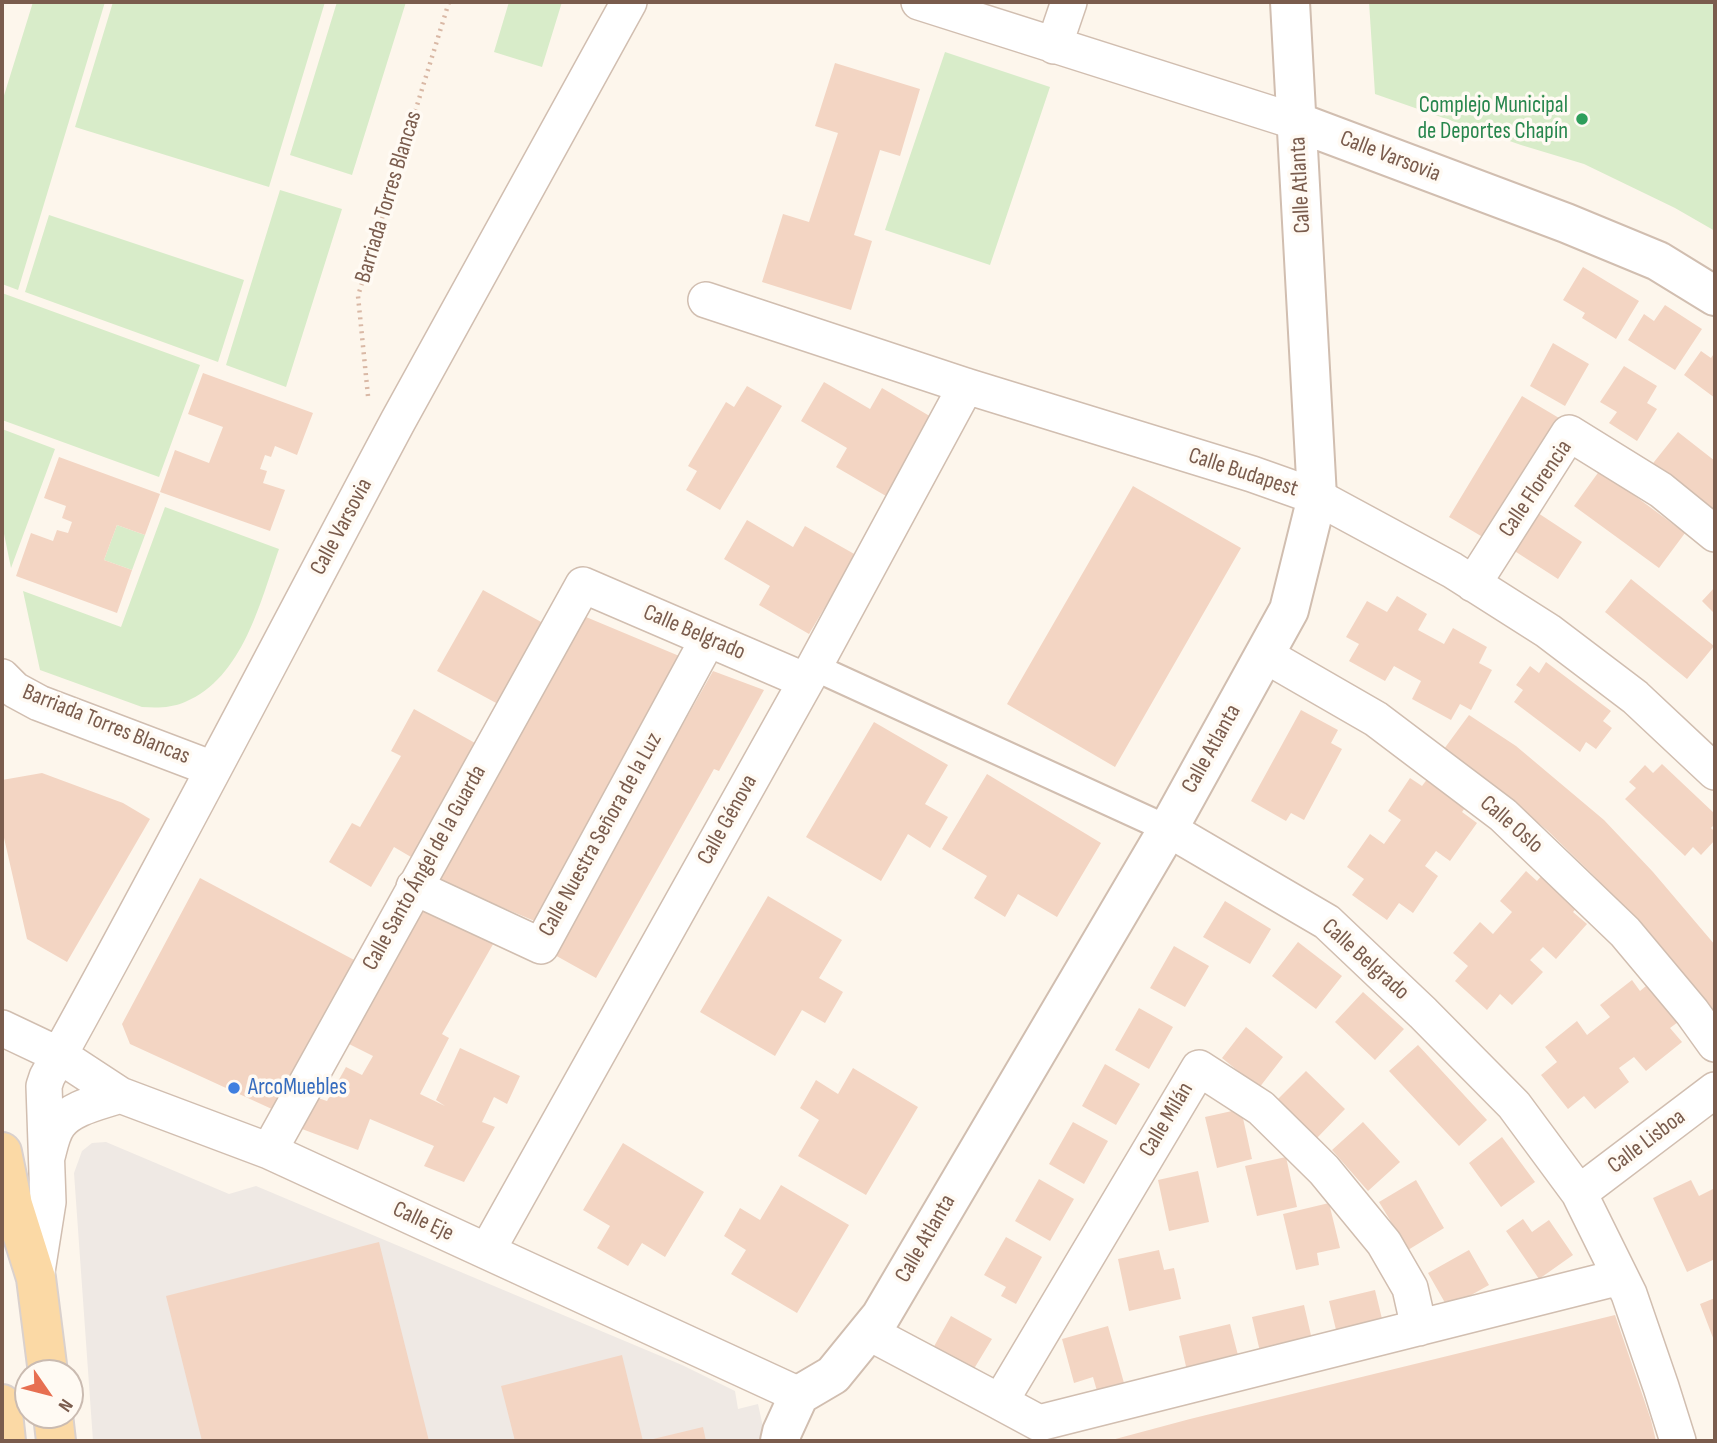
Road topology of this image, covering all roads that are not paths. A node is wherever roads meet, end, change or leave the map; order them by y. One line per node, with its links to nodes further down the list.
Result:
1 (629, 2): 18 (street, Calle Varsovia)
2 (919, 2): 5 (street, Calle Varsovia)
3 (1069, 2): 5 (street)
4 (1290, 2): 6 (street, Calle Atlanta)
5 (1054, 46): 6 (street, Calle Varsovia)
6 (1297, 122): 7 (street, Calle Varsovia); 10 (street, Calle Atlanta)
7 (1715, 296)
8 (706, 300): 9 (street, Calle Budapest)
9 (965, 386): 10 (street, Calle Budapest); 16 (street, Calle Génova)
10 (1317, 497): 12 (street, Calle Budapest); 15 (street, Calle Atlanta)
11 (1715, 534): 12 (street, Calle Florencia)
12 (1473, 584): 19 (street, Calle Budapest)
13 (583, 585): 14 (street, Calle Belgrado); 21 (street, Calle Santo Ángel de la Guarda)
14 (708, 639): 16 (street, Calle Belgrado); 21 (street, Calle Nuestra Señora de la Luz)
15 (1265, 655): 20 (street, Calle Atlanta); 23 (street, Calle Oslo)
16 (810, 674): 20 (street, Calle Belgrado); 31 (street, Calle Génova)
17 (2, 677): 18 (street, Barriada Torres Blancas)
18 (213, 769): 24 (street, Calle Varsovia)
19 (1715, 772)
20 (1168, 829): 30 (street, Calle Belgrado); 35 (street, Calle Atlanta)
21 (414, 887): 27 (street, Calle Santo Ángel de la Guarda)
22 (2, 1028): 24 (street, Calle Eje)
23 (1715, 1044)
24 (59, 1055): 26 (street, Calle Eje); 29 (street, Calle Varsovia)
25 (1715, 1090): 30 (street, Calle Lisboa)
26 (120, 1095): 27 (street, Calle Eje); 29 (street)
27 (269, 1151): 31 (street, Calle Eje)
28 (2, 1153): 33 (main road)
29 (46, 1160): 33 (street, Calle Varsovia)
30 (1579, 1193): 32 (street, Calle Belgrado)
31 (487, 1251): 37 (street, Calle Eje)
32 (1620, 1277): 34 (street); 42 (street, Calle Belgrado)
33 (36, 1278): 36 (main road)
34 (1419, 1328): 38 (street); 38 (street, Calle Milán)
35 (868, 1332): 37 (street, Calle Atlanta); 38 (street)
36 (46, 1359)
37 (799, 1395): 41 (street)
38 (1000, 1402)
39 (2, 1404): 40 (main road)
40 (6, 1441)
41 (780, 1441)
42 (1678, 1441)

